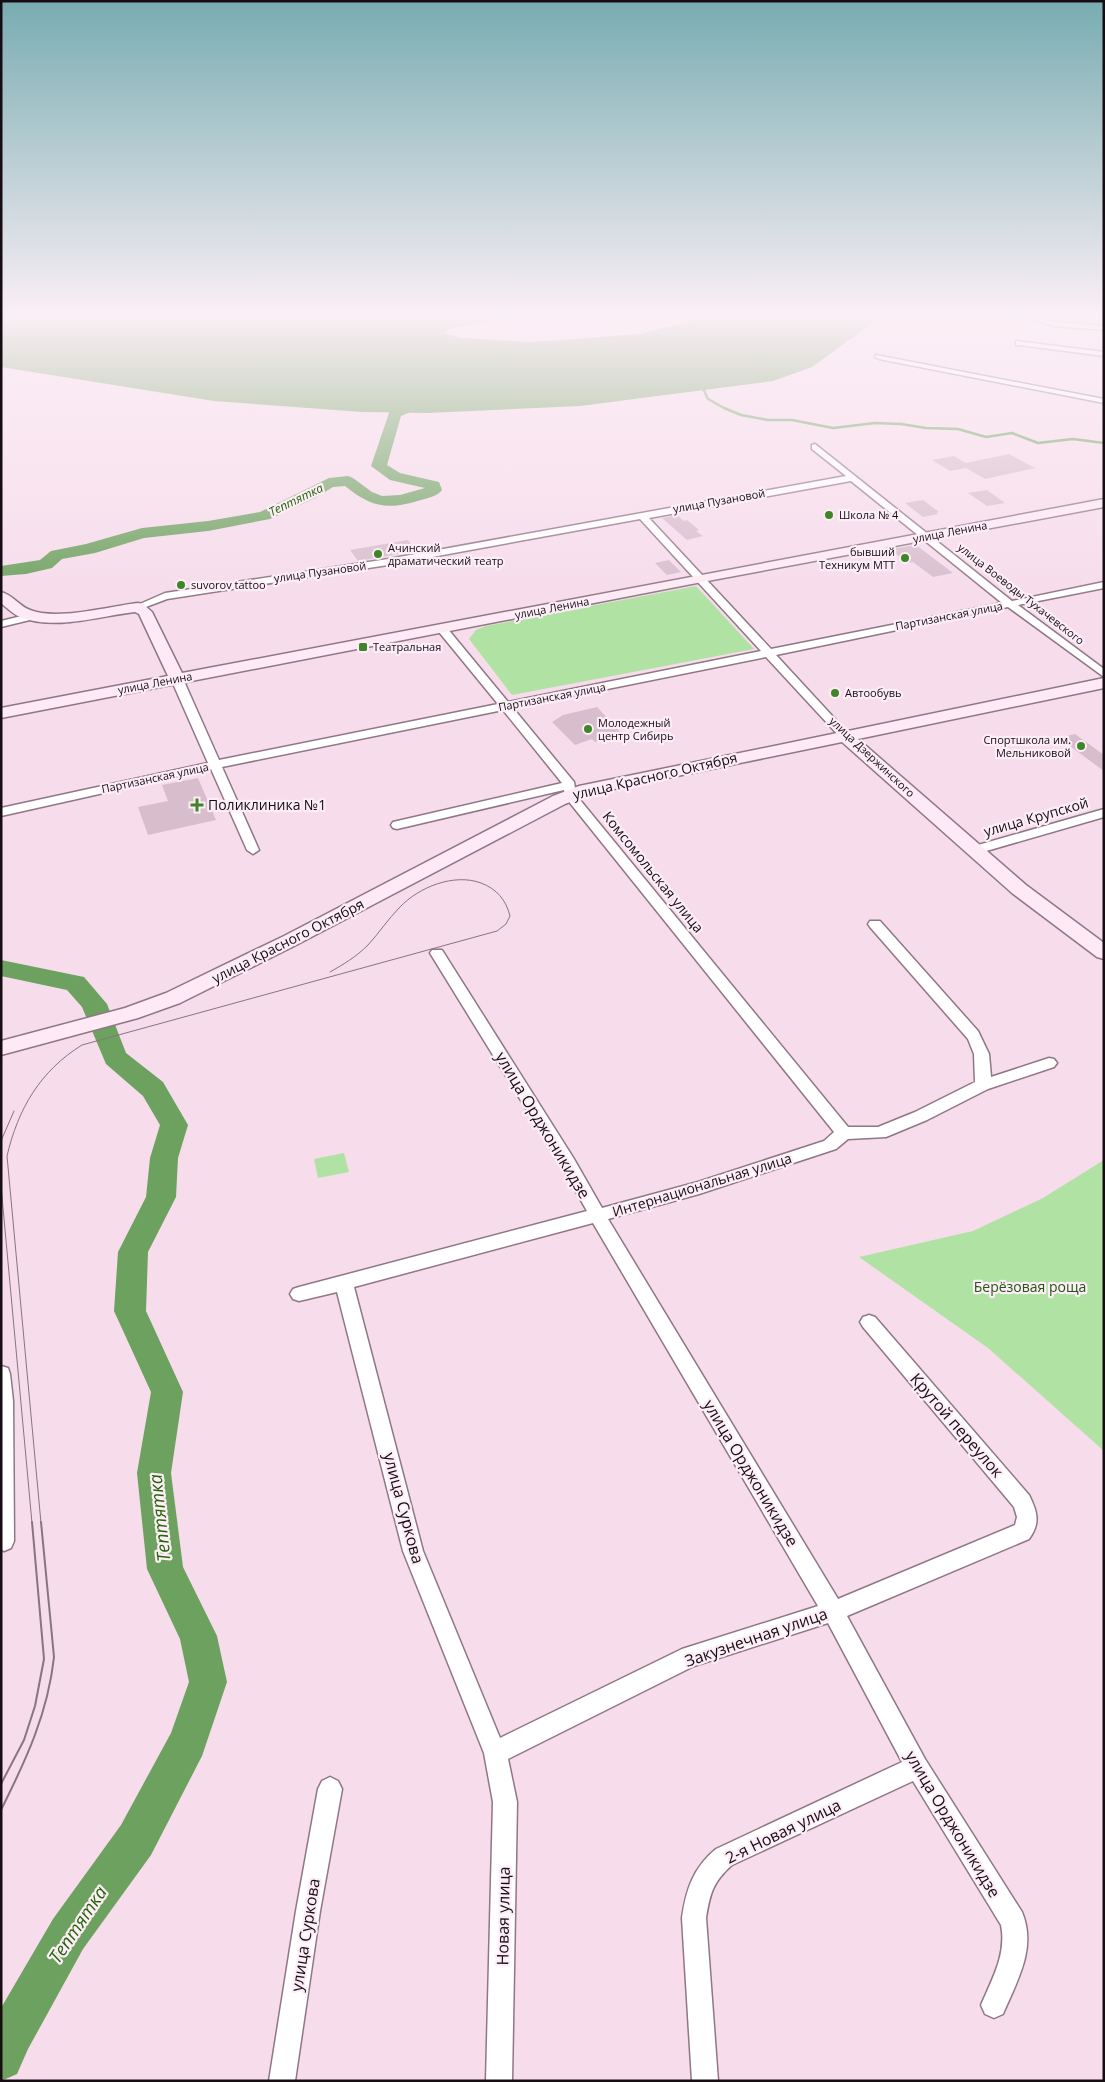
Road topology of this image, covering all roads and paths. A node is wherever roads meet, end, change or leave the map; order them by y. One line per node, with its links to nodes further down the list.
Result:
1 (815, 447): 2 (street, улица Воеводы Тухачевского)
2 (852, 478): 4 (street, улица Пузановой); 5 (street, улица Воеводы Тухачевского)
3 (1104, 503): 5 (main road, улица Ленина)
4 (641, 515): 6 (street, улица Дзержинского); 10 (street, улица Пузановой)
5 (926, 536): 6 (main road, улица Ленина); 9 (street, улица Воеводы Тухачевского)
6 (702, 578): 13 (main road, улица Ленина); 14 (street, улица Дзержинского)
7 (1104, 585): 9 (street, Партизанская улица)
8 (1, 596): 11 (main road, улица Пузановой)
9 (1010, 604): 14 (street, Партизанская улица); 15 (street, улица Воеводы Тухачевского)
10 (138, 607): 11 (main road, улица Пузановой); 16 (main road)
11 (34, 616): 12 (street)
12 (1, 624)
13 (443, 630): 16 (main road, улица Ленина); 18 (street, Комсомольская улица)
14 (769, 652): 18 (street, Партизанская улица); 20 (street, улица Дзержинского)
15 (1104, 674)
16 (177, 679): 19 (main road, улица Ленина); 21 (street)
17 (1104, 683): 20 (main road, улица Красного Октября)
18 (507, 706): 21 (street, Партизанская улица); 22 (street, Комсомольская улица)
19 (1, 713)
20 (844, 735): 22 (main road, улица Красного Октября); 27 (main road, улица Дзержинского)
21 (214, 766): 23 (street, Партизанская улица); 26 (street)
22 (570, 790): 25 (street); 31 (main road, улица Красного Октября); 34 (street, Комсомольская улица)
23 (1, 812)
24 (1104, 813): 27 (street, улица Крупской)
25 (397, 826)
26 (253, 850)
27 (976, 850): 30 (main road, улица Дзержинского)
28 (875, 924): 33 (street)
29 (437, 953): 35 (street, улица Орджоникидзе)
30 (1104, 953)
31 (1, 1048)
32 (1049, 1064): 33 (street)
33 (983, 1085): 34 (street)
34 (844, 1133): 35 (street, Интернациональная улица)
35 (598, 1216): 36 (street, Интернациональная улица); 43 (street, улица Орджоникидзе)
36 (344, 1283): 37 (street, Интернациональная улица); 44 (street, улица Суркова)
37 (299, 1294)
38 (869, 1322): 41 (street, Крутой переулок)
39 (1, 1374): 40 (street)
40 (2, 1401): 42 (street)
41 (1022, 1532): 43 (street, Закузнечная улица)
42 (4, 1541)
43 (833, 1611): 44 (street, Закузнечная улица); 45 (street, улица Орджоникидзе)
44 (495, 1753): 49 (street, Новая улица)
45 (917, 1767): 47 (street, улица Орджоникидзе); 50 (street, 2-я Новая улица)
46 (330, 1789): 48 (street, улица Суркова)
47 (994, 2005)
48 (282, 2081)
49 (499, 2081)
50 (705, 2081)

